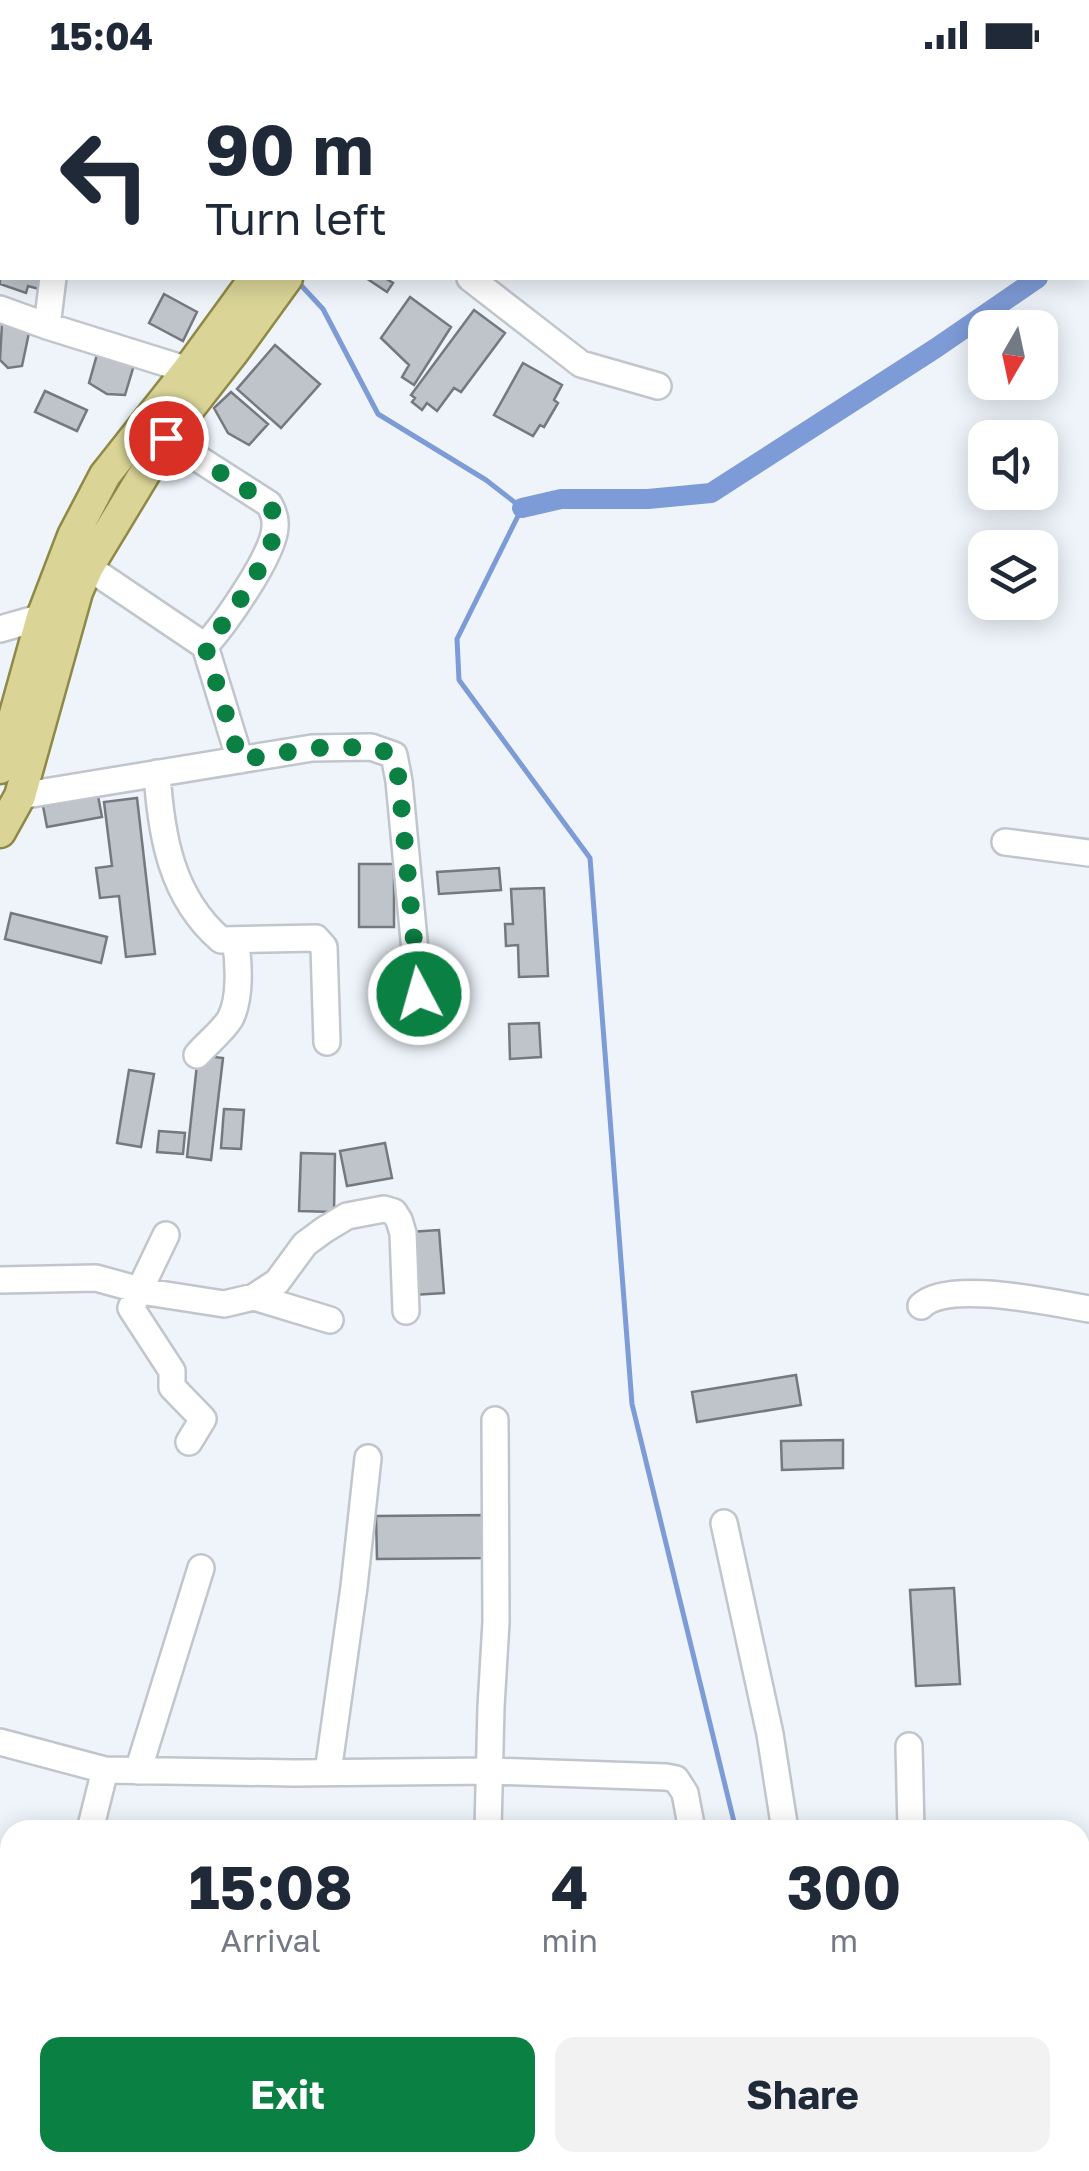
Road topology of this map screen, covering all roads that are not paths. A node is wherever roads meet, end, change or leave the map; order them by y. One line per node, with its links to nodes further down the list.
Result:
1 (53, 280): 5 (street)
2 (473, 280): 8 (street)
3 (272, 283): 6 (main road)
4 (0, 309): 5 (street)
5 (47, 326): 7 (street)
6 (224, 343): 7 (main road); 9 (main road)
7 (188, 370): 11 (main road)
8 (658, 386)
9 (166, 438): 10 (main road); 13 (street)
10 (88, 567): 13 (street); 17 (main road)
11 (42, 617): 12 (street); 15 (main road)
12 (0, 629)
13 (205, 646): 14 (street)
14 (240, 760): 16 (street); 22 (street)
15 (0, 768)
16 (157, 773): 17 (street); 21 (street)
17 (20, 796): 18 (main road)
18 (0, 832)
19 (1005, 842): 20 (street)
20 (1089, 854)
21 (235, 940): 23 (street); 24 (street)
22 (420, 1004)
23 (327, 1042)
24 (197, 1055)
25 (166, 1235): 27 (street)
26 (0, 1280): 27 (street)
27 (139, 1290): 28 (street); 34 (street)
28 (254, 1297): 31 (street); 32 (street)
29 (921, 1306): 30 (street)
30 (1089, 1309)
31 (406, 1311)
32 (330, 1320)
33 (495, 1420): 42 (street)
34 (188, 1442)
35 (368, 1458): 43 (street)
36 (724, 1523): 47 (street)
37 (201, 1568): 41 (street)
38 (0, 1742): 40 (street)
39 (909, 1746): 48 (street)
40 (105, 1770): 41 (street); 44 (street)
41 (138, 1771): 43 (street)
42 (490, 1771): 43 (street); 45 (street); 46 (street)
43 (328, 1772)
44 (92, 1820)
45 (488, 1820)
46 (690, 1820)
47 (783, 1820)
48 (911, 1820)

